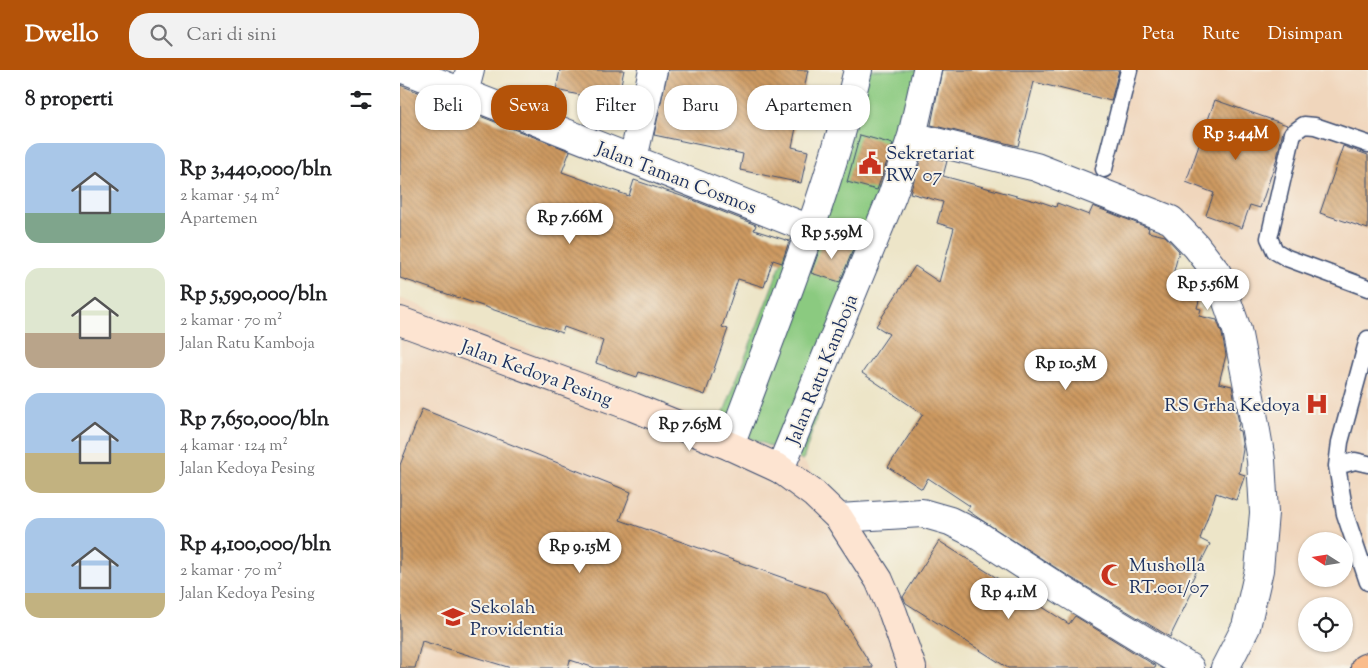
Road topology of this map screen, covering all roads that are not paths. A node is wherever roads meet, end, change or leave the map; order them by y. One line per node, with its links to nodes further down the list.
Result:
1 (406, 70): 6 (street, Jalan Taman Cosmos)
2 (652, 70): 9 (street)
3 (858, 70): 11 (street)
4 (927, 70): 7 (street, Jalan Ratu Kamboja)
5 (1129, 70): 10 (lane)
6 (467, 82): 9 (street, Jalan Taman Cosmos)
7 (912, 136): 18 (street, Jalan Ratu Kamboja); 23 (street)
8 (1368, 144): 12 (lane)
9 (633, 159): 11 (street, Jalan Taman Cosmos)
10 (1104, 169)
11 (810, 229): 15 (street)
12 (1368, 288)
13 (400, 321): 15 (street, Jalan Kedoya Pesing)
14 (1368, 339): 17 (lane)
15 (730, 446): 18 (street, Jalan Kedoya Pesing)
16 (1368, 464): 17 (lane)
17 (1337, 466): 20 (lane)
18 (780, 469): 19 (street, Jalan Kedoya Pesing)
19 (839, 518): 21 (street, Jalan Kedoya Pesing); 22 (street)
20 (1368, 582)
21 (912, 668)
22 (1190, 668)
23 (1225, 668)

